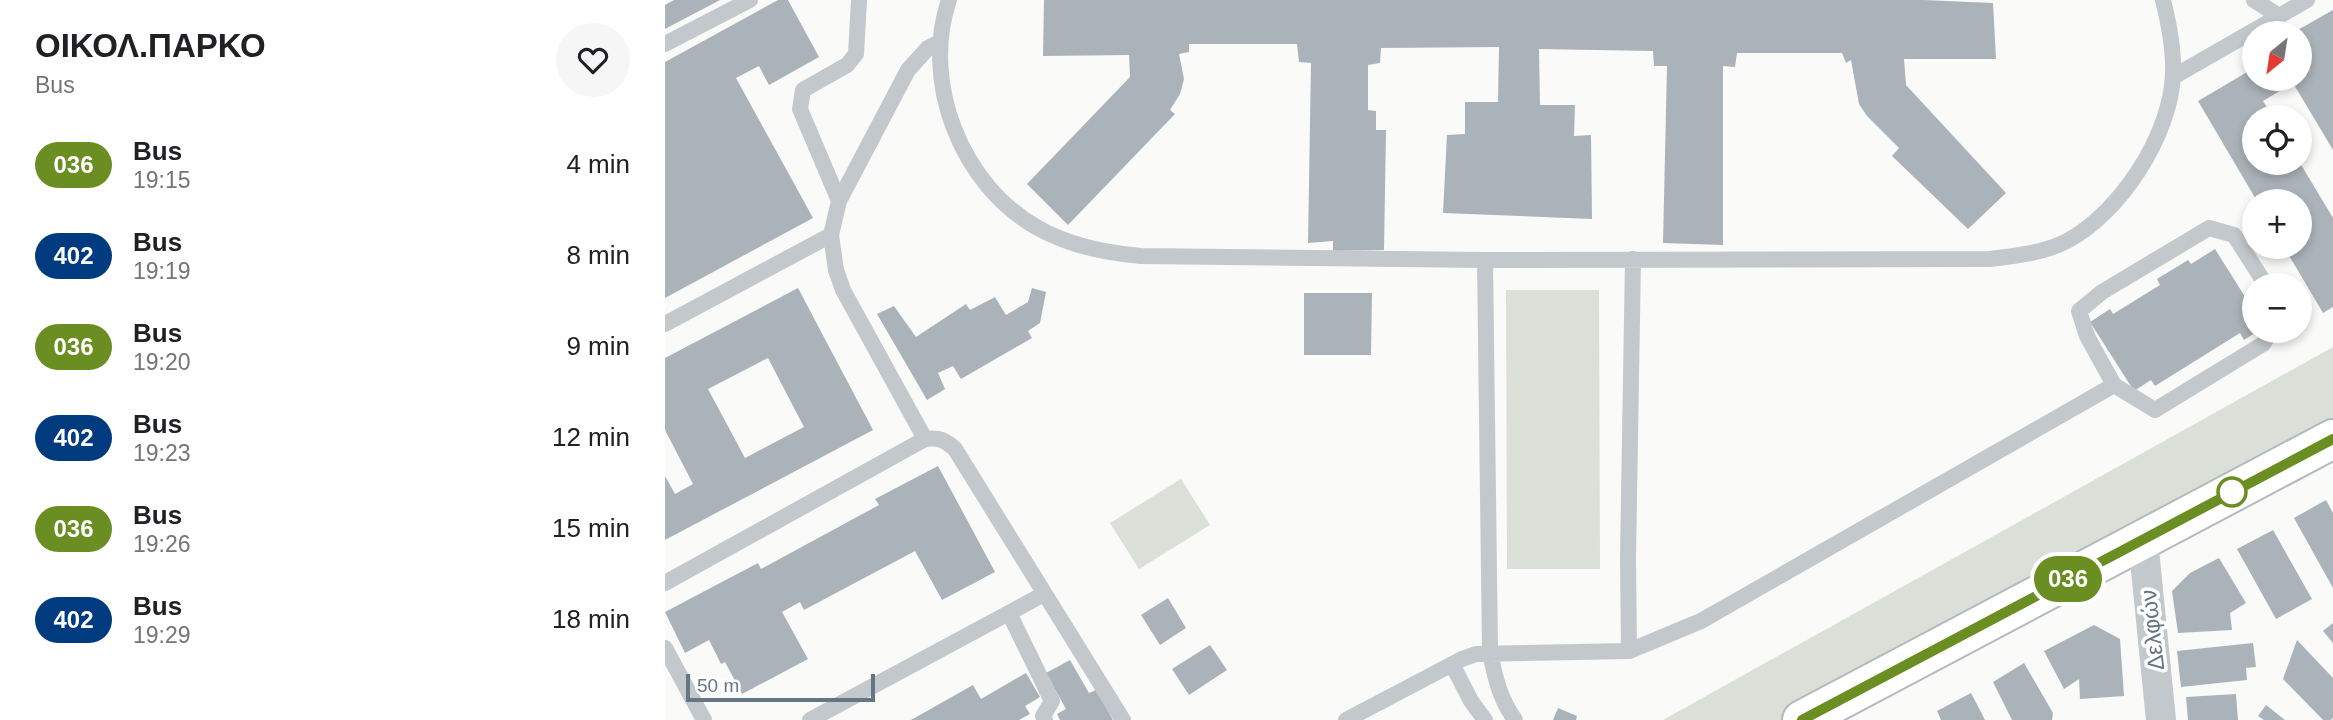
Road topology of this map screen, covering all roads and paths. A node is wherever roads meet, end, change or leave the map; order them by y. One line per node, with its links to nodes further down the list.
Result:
1 (750, 0): 9 (lane)
2 (859, 0): 11 (lane)
3 (950, 0): 8 (lane)
4 (2163, 0): 10 (lane)
5 (2253, 0): 7 (lane)
6 (2307, 0): 7 (lane)
7 (2279, 16): 10 (lane)
8 (940, 42): 11 (lane); 14 (lane)
9 (665, 44)
10 (2173, 77): 13 (lane)
11 (839, 201): 12 (lane)
12 (831, 235): 16 (lane); 19 (lane)
13 (1633, 258): 14 (lane); 26 (lane)
14 (1485, 260): 27 (lane)
15 (2258, 273): 18 (lane)
16 (665, 324)
17 (2264, 343): 18 (lane)
18 (2114, 385): 26 (lane)
19 (925, 439): 22 (lane); 23 (lane)
20 (2333, 439): 21 (street)
21 (2143, 540): 36 (street); 37 (street, Δελφών)
22 (665, 583)
23 (1044, 594): 24 (lane); 32 (lane)
24 (1009, 613): 30 (lane); 31 (lane)
25 (665, 648): 29 (lane)
26 (1629, 651): 27 (lane)
27 (1490, 652): 28 (lane); 35 (lane)
28 (1452, 664): 33 (lane); 34 (lane)
29 (705, 720)
30 (810, 720)
31 (1045, 720)
32 (1123, 720)
33 (1346, 720)
34 (1485, 720)
35 (1515, 720)
36 (1803, 720)
37 (2161, 720)

